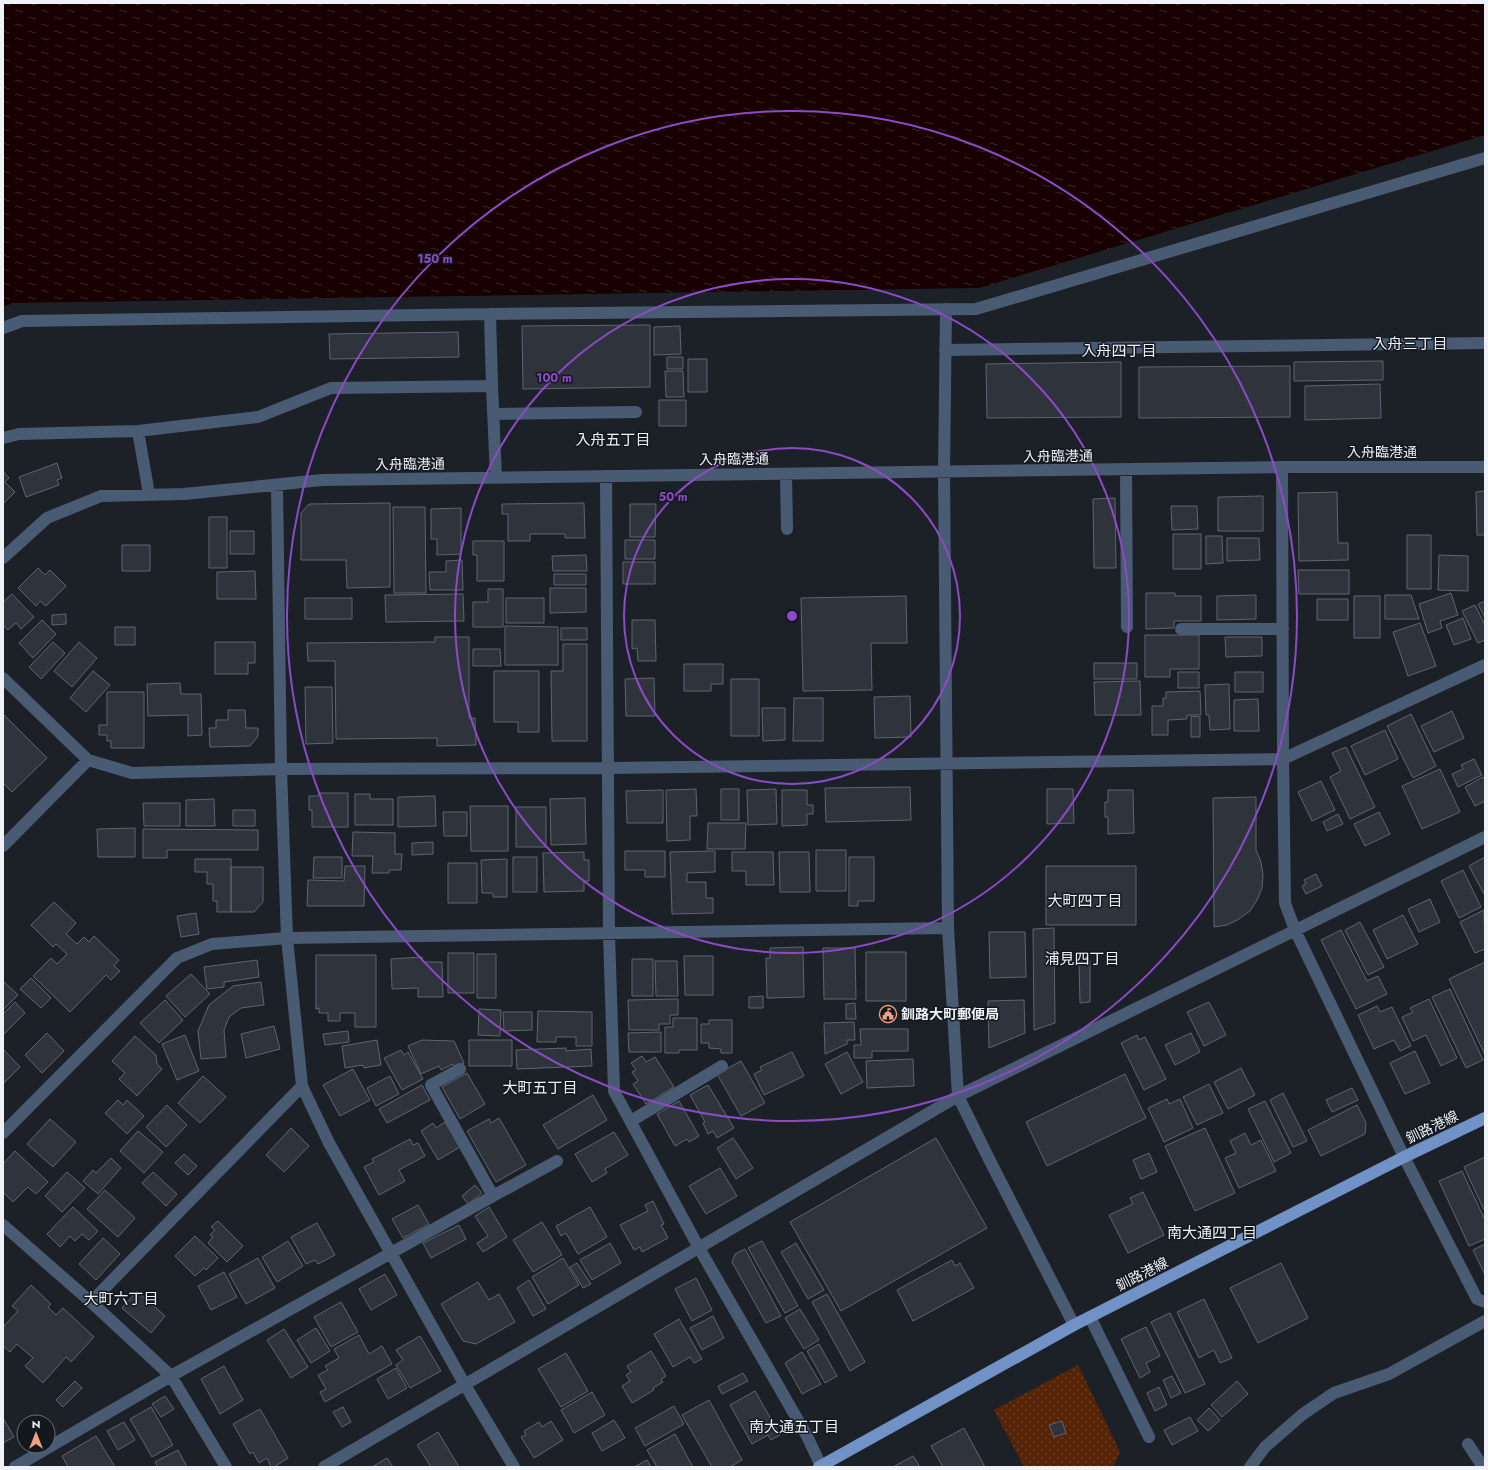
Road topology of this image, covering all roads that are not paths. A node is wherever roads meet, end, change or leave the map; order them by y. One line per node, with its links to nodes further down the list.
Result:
1 (1485, 158): 2 (street)
2 (946, 309): 3 (street); 6 (street)
3 (490, 314): 4 (street); 7 (street)
4 (3, 328)
5 (1485, 343): 6 (street)
6 (945, 350): 15 (street)
7 (492, 386): 9 (street); 10 (street)
8 (636, 412): 9 (street)
9 (493, 414): 18 (street)
10 (138, 432): 11 (street); 20 (street)
11 (3, 438)
12 (1282, 467): 13 (street, 入舟臨港通); 14 (street, 入舟臨港通); 25 (street)
13 (1485, 467)
14 (1126, 470): 15 (street, 入舟臨港通); 23 (street)
15 (944, 472): 16 (street, 入舟臨港通); 30 (street)
16 (786, 474): 17 (street, 入舟臨港通); 21 (street)
17 (606, 476): 18 (street, 入舟臨港通); 31 (street)
18 (496, 478): 19 (street, 入舟臨港通)
19 (277, 485): 20 (street, 入舟臨港通); 32 (street)
20 (149, 494): 22 (street, 入舟臨港通)
21 (786, 529)
22 (3, 558)
23 (1127, 627)
24 (1182, 629): 25 (street)
25 (1283, 629): 28 (street)
26 (1485, 664): 28 (street)
27 (3, 678): 29 (street)
28 (1283, 759): 30 (street); 36 (street)
29 (88, 760): 32 (street); 34 (street)
30 (946, 764): 31 (street); 35 (street)
31 (608, 768): 32 (street); 37 (street)
32 (281, 769): 38 (street)
33 (1485, 836): 36 (street)
34 (3, 846)
35 (948, 928): 37 (street); 42 (street)
36 (1295, 930): 42 (street); 46 (street)
37 (609, 934): 38 (street); 44 (street)
38 (287, 938): 41 (street); 45 (street)
39 (722, 1066): 44 (street)
40 (460, 1069): 48 (street)
41 (302, 1086): 51 (street); 52 (street)
42 (958, 1096): 50 (street); 56 (street)
43 (1485, 1118): 46 (main road, 釧路港線)
44 (631, 1121): 50 (street)
45 (3, 1133)
46 (1404, 1157): 53 (street); 54 (main road, 釧路港線)
47 (557, 1161): 48 (street)
48 (493, 1196): 51 (street)
49 (3, 1225): 52 (street)
50 (699, 1248): 58 (street); 61 (street)
51 (391, 1254): 57 (street); 58 (street)
52 (91, 1302): 57 (street)
53 (1485, 1302)
54 (1090, 1318): 56 (main road, 釧路港線); 59 (street)
55 (1485, 1321): 66 (street)
56 (1074, 1325): 61 (main road, 釧路港線)
57 (171, 1376): 62 (street); 63 (street)
58 (465, 1385): 64 (street); 65 (street)
59 (1149, 1437)
60 (1468, 1444): 67 (street)
61 (820, 1466)
62 (15, 1467)
63 (226, 1467)
64 (324, 1467)
65 (514, 1467)
66 (1250, 1467)
67 (1483, 1467)

